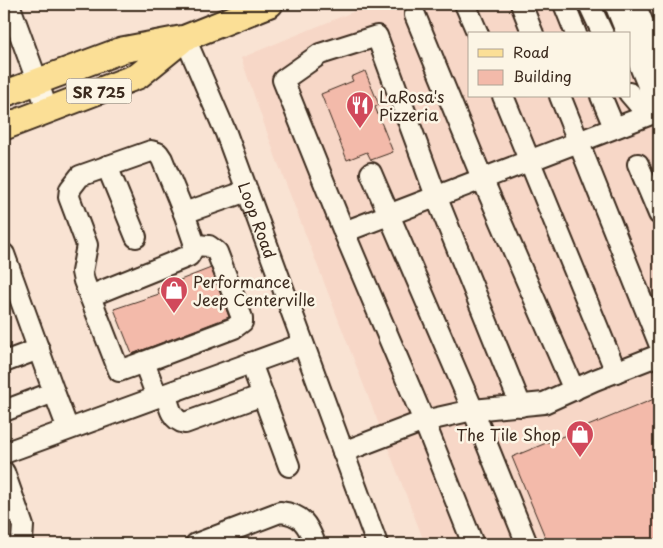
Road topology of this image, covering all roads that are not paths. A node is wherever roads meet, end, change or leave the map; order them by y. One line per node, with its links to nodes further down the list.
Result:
1 (9, 4): 18 (street)
2 (270, 4): 15 (main road, SR 725)
3 (465, 4): 10 (street)
4 (521, 4): 11 (street)
5 (564, 4): 12 (street)
6 (589, 4): 13 (street)
7 (615, 4): 14 (street)
8 (635, 4): 17 (street)
9 (415, 15): 33 (street)
10 (477, 32)
11 (532, 32)
12 (575, 32)
13 (601, 32)
14 (626, 32)
15 (185, 38): 18 (main road, SR 725); 24 (main road, SR 725); 34 (street, Loop Road)
16 (630, 41): 25 (street)
17 (659, 62)
18 (36, 82): 19 (main road, SR 725); 24 (street)
19 (4, 94)
20 (630, 94): 25 (street)
21 (504, 98): 29 (street)
22 (561, 98): 28 (street)
23 (602, 98): 26 (street)
24 (48, 111): 27 (main road, SR 725)
25 (653, 113): 26 (street)
26 (614, 127): 28 (street)
27 (4, 128)
28 (578, 141): 29 (street); 44 (street)
29 (530, 160): 33 (street); 51 (street)
30 (638, 164): 37 (street)
31 (107, 166): 36 (street); 40 (street); 43 (street)
32 (371, 173): 38 (street)
33 (482, 178): 35 (street); 52 (street)
34 (247, 191): 36 (street); 45 (street, Loop Road)
35 (436, 196): 38 (street); 39 (street); 56 (street)
36 (184, 213): 41 (street)
37 (659, 214)
38 (388, 215): 39 (street); 57 (street)
39 (344, 232): 59 (street)
40 (136, 237)
41 (195, 245): 43 (street); 49 (street)
42 (4, 254): 46 (street)
43 (90, 296): 49 (street)
44 (659, 343)
45 (303, 344): 50 (street); 61 (street, Loop Road)
46 (38, 349): 48 (street); 53 (street)
47 (659, 355): 51 (street)
48 (4, 362)
49 (144, 362): 55 (street)
50 (251, 363): 54 (street); 55 (street)
51 (616, 372): 52 (street)
52 (574, 390): 56 (street)
53 (54, 392): 58 (street); 60 (street)
54 (263, 395): 55 (street); 63 (street)
55 (162, 396): 60 (street)
56 (521, 406): 57 (street)
57 (473, 410): 59 (street); 71 (street)
58 (4, 411)
59 (424, 421): 61 (street); 70 (street)
60 (68, 430): 62 (street)
61 (343, 452): 69 (street, Loop Road)
62 (4, 453)
63 (289, 466)
64 (4, 472): 65 (street)
65 (8, 498): 66 (street)
66 (18, 544)
67 (196, 544): 68 (street)
68 (315, 544)
69 (377, 544)
70 (473, 544)
71 (526, 544)

